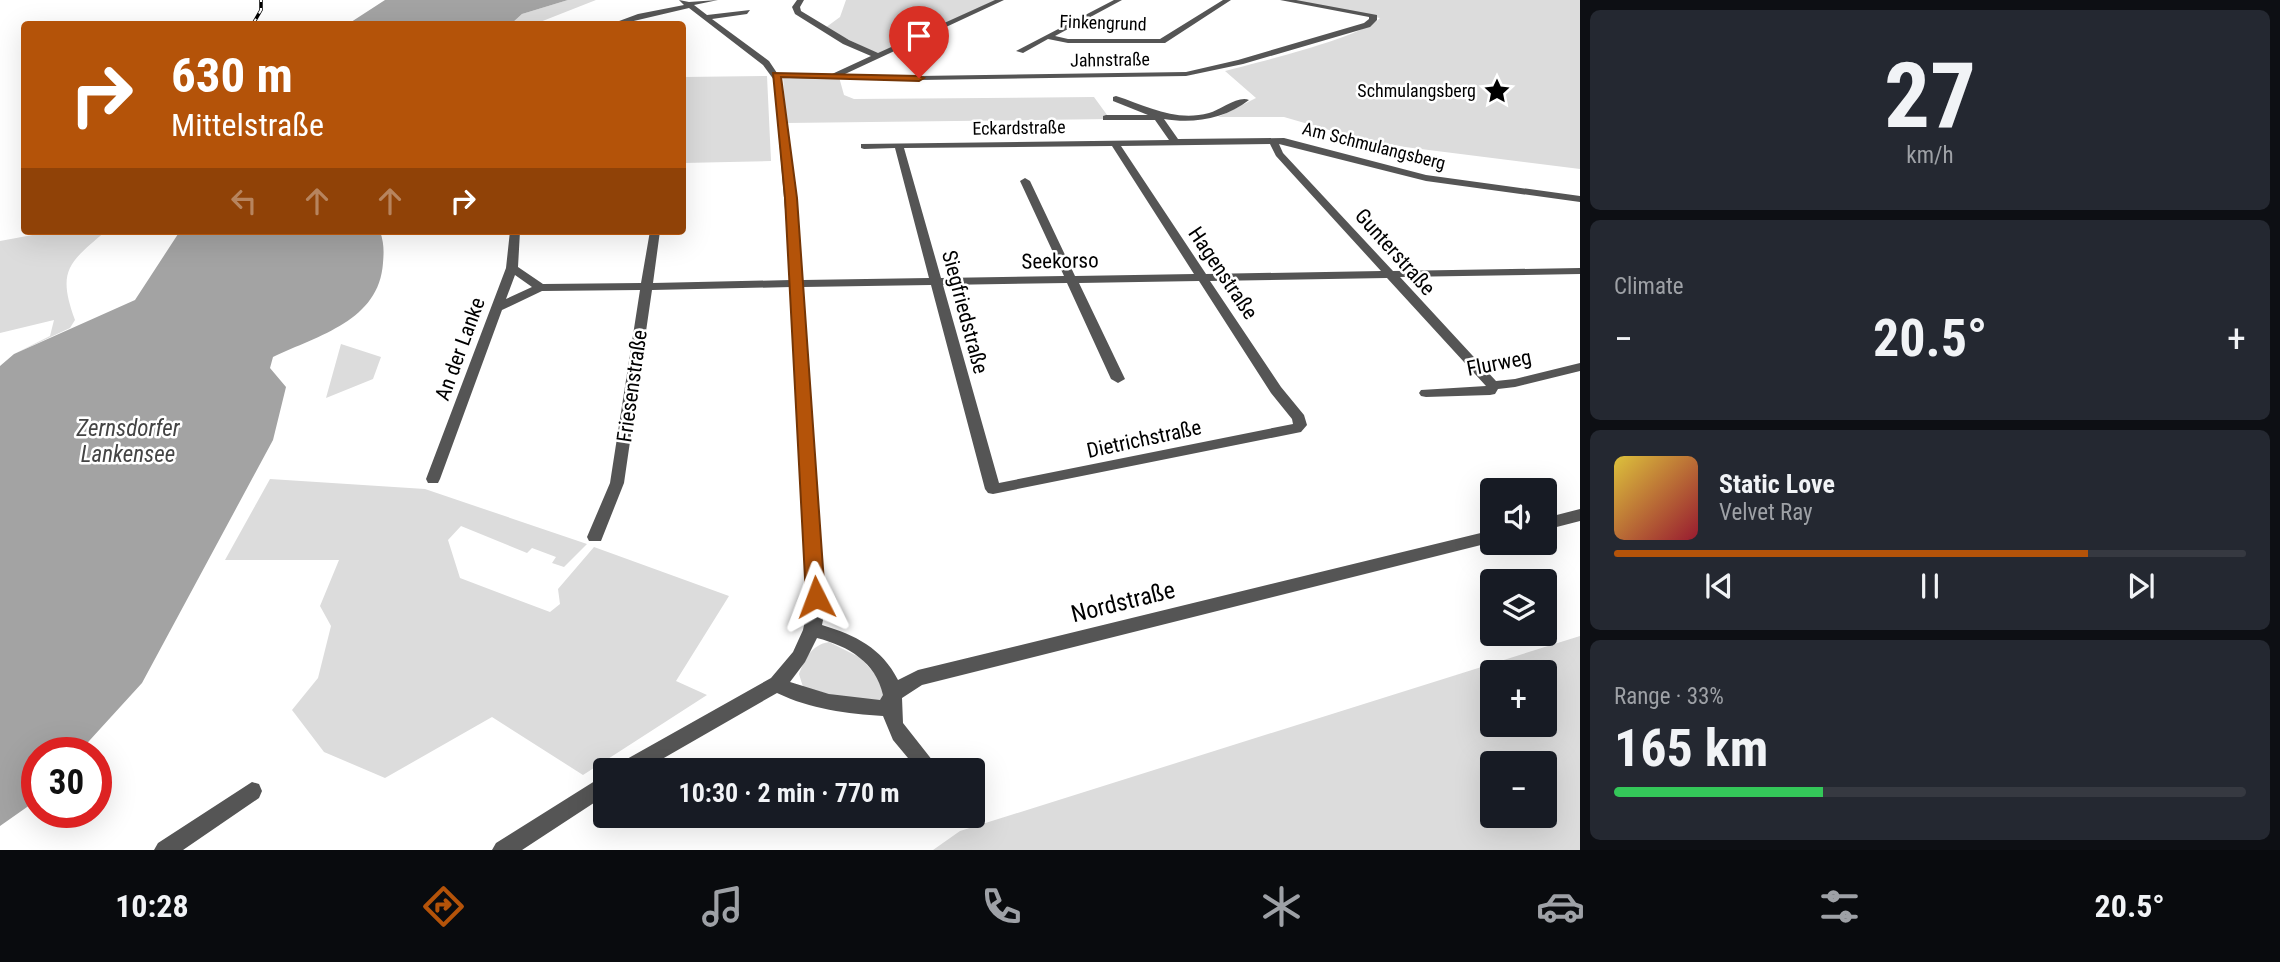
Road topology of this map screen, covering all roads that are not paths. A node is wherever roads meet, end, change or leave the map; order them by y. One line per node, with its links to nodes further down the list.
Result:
1 (715, 0): 7 (street)
2 (801, 0): 13 (street)
3 (1001, 0): 13 (street)
4 (1119, 0): 11 (street)
5 (1228, 0): 11 (street, Finkengrund)
6 (1283, 0): 15 (street, Jahnstraße)
7 (687, 4): 9 (street); 10 (street)
8 (747, 12): 9 (street)
9 (705, 18): 14 (street)
10 (625, 21)
11 (1048, 37): 12 (street)
12 (1020, 51)
13 (878, 56): 15 (street)
14 (776, 75): 15 (street, Jahnstraße); 36 (street)
15 (833, 76)
16 (1116, 99): 18 (street)
17 (1245, 100): 18 (street)
18 (1158, 117): 19 (street); 21 (street)
19 (1106, 118)
20 (1114, 142): 21 (street, Eckardstraße); 25 (street, Eckardstraße); 33 (street, Hagenstraße)
21 (1175, 142): 22 (street, Eckardstraße)
22 (1242, 142): 23 (street, Am Schmulangsberg)
23 (1274, 142): 27 (street, Am Schmulangsberg); 32 (street, Gunterstraße)
24 (864, 146): 25 (street, Eckardstraße)
25 (899, 146): 35 (street, Siegfriedstraße)
26 (1025, 181): 34 (street)
27 (1580, 199)
28 (514, 235): 30 (street, An der Lanke)
29 (654, 235): 37 (street, Friesenstraße)
30 (512, 268): 38 (street); 39 (street, An der Lanke)
31 (1580, 271): 32 (street, Seekorso)
32 (1391, 275): 33 (street, Seekorso); 42 (street, Gunterstraße)
33 (1202, 277): 34 (street, Seekorso); 44 (street, Hagenstraße)
34 (1072, 280): 35 (street, Seekorso); 41 (street)
35 (938, 282): 36 (street, Seekorso); 46 (street, Siegfriedstraße)
36 (797, 284): 37 (street, Seekorso); 51 (street)
37 (646, 287): 38 (street, Seekorso); 49 (street, Friesenstraße)
38 (540, 288): 39 (street, Seekorso)
39 (496, 308): 45 (street, An der Lanke)
40 (1580, 367): 42 (street, Flurweg)
41 (1118, 379)
42 (1493, 384): 43 (street, Flurweg)
43 (1426, 393)
44 (1300, 425): 46 (street, Dietrichstraße)
45 (433, 479)
46 (993, 489)
47 (1580, 515): 48 (street)
48 (1557, 520)
49 (595, 537)
50 (1480, 539): 53 (street, Nordstraße)
51 (812, 630): 52 (street); 53 (street)
52 (777, 684): 53 (street, Nordstraße); 54 (street)
53 (894, 699): 55 (street)
54 (646, 758)
55 (920, 758)
56 (252, 791): 58 (street)
57 (593, 791): 59 (street)
58 (165, 850)
59 (503, 850)

